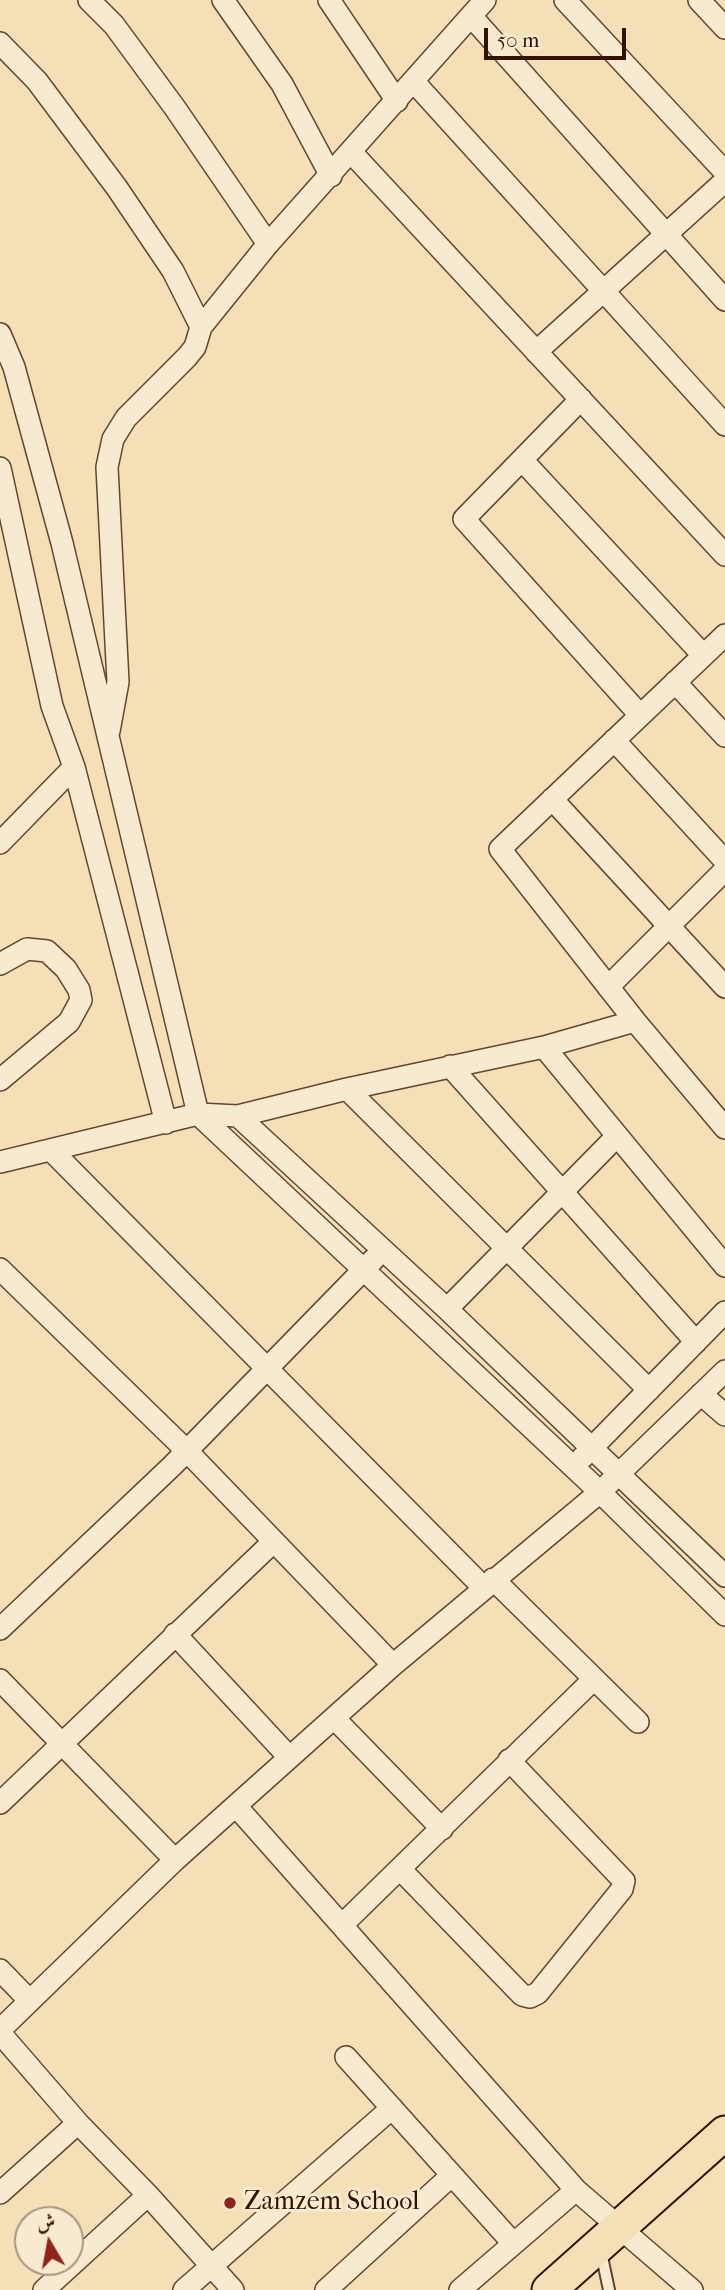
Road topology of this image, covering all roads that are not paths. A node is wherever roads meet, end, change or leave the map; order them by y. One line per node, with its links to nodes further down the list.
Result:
1 (89, 0): 16 (street)
2 (223, 0): 13 (street)
3 (329, 0): 10 (street)
4 (565, 0): 12 (street)
5 (699, 0): 7 (street)
6 (481, 4): 9 (street); 15 (street)
7 (725, 28)
8 (0, 43): 19 (street)
9 (414, 82): 10 (street); 17 (street)
10 (397, 101): 11 (street)
11 (351, 152): 13 (street); 21 (street)
12 (725, 172)
13 (331, 176): 16 (street)
14 (725, 181): 15 (street)
15 (666, 234): 17 (street); 18 (street)
16 (268, 244): 19 (street)
17 (603, 291): 21 (street); 23 (street)
18 (725, 300)
19 (201, 327): 31 (street)
20 (0, 334): 31 (street)
21 (536, 352): 22 (street)
22 (581, 400): 24 (street); 26 (street)
23 (725, 425)
24 (522, 460): 28 (street); 30 (street)
25 (0, 468): 34 (street)
26 (723, 550)
27 (725, 635): 28 (street)
28 (703, 655): 29 (street)
29 (675, 682): 30 (street); 32 (street)
30 (640, 715): 33 (street)
31 (108, 733): 48 (street)
32 (725, 736)
33 (614, 740): 35 (street); 37 (street)
34 (74, 767): 36 (street); 50 (street)
35 (552, 799): 39 (street); 42 (street)
36 (0, 843)
37 (725, 861)
38 (725, 870): 39 (street)
39 (669, 926): 41 (street); 42 (street)
40 (0, 964): 46 (street)
41 (725, 986)
42 (608, 987): 43 (street)
43 (635, 1021): 44 (street); 51 (street)
44 (544, 1047): 45 (street); 52 (street)
45 (450, 1066): 47 (street); 55 (street)
46 (0, 1080)
47 (347, 1089): 49 (street); 57 (street)
48 (198, 1114): 49 (street); 50 (street); 60 (street)
49 (238, 1116): 56 (street)
50 (166, 1123): 53 (street)
51 (725, 1128)
52 (617, 1136): 55 (street); 58 (street)
53 (51, 1150): 54 (street); 64 (street)
54 (0, 1163)
55 (562, 1190): 57 (street); 63 (street)
56 (382, 1248): 60 (street); 61 (street)
57 (505, 1249): 61 (street); 66 (street)
58 (725, 1266)
59 (0, 1269): 70 (street)
60 (365, 1269): 64 (street); 71 (street)
61 (447, 1308): 69 (street)
62 (725, 1312): 63 (street)
63 (696, 1342): 66 (street)
64 (267, 1367): 70 (street); 76 (street)
65 (725, 1371): 67 (street)
66 (649, 1390): 69 (street)
67 (701, 1394): 68 (street); 72 (street)
68 (725, 1415)
69 (592, 1448): 71 (street); 72 (street)
70 (187, 1451): 74 (street); 78 (street)
71 (573, 1466): 73 (street)
72 (621, 1474): 73 (street); 75 (street)
73 (600, 1492): 76 (street); 77 (street)
74 (272, 1542): 79 (street); 80 (street)
75 (725, 1576)
76 (488, 1583): 80 (street); 81 (street)
77 (725, 1615)
78 (0, 1629)
79 (175, 1634): 85 (street); 86 (street)
80 (393, 1665): 83 (street)
81 (594, 1679): 84 (street); 87 (street)
82 (0, 1680): 85 (street)
83 (334, 1718): 86 (street); 90 (street)
84 (638, 1722)
85 (61, 1744): 88 (street); 91 (street)
86 (289, 1757): 89 (street)
87 (509, 1760): 90 (street); 92 (street)
88 (0, 1803)
89 (236, 1807): 91 (street); 93 (street)
90 (442, 1829): 92 (street)
91 (175, 1860): 95 (street)
92 (401, 1870): 93 (street)
93 (343, 1924): 102 (street)
94 (0, 1970): 95 (street)
95 (30, 2001): 96 (street)
96 (0, 2031): 99 (street)
97 (346, 2057): 98 (street)
98 (392, 2108): 101 (street); 107 (street)
99 (78, 2123): 103 (street); 104 (street)
100 (725, 2133): 105 (main road)
101 (451, 2176): 106 (street); 111 (street)
102 (576, 2190): 105 (street); 106 (street)
103 (0, 2193)
104 (148, 2195): 107 (street); 108 (street)
105 (609, 2236): 113 (main road); 114 (lane); 115 (street)
106 (512, 2242): 112 (street)
107 (211, 2266): 109 (street); 110 (street)
108 (44, 2290)
109 (184, 2290)
110 (233, 2290)
111 (326, 2290)
112 (460, 2290)
113 (549, 2290)
114 (609, 2290)
115 (692, 2290)

